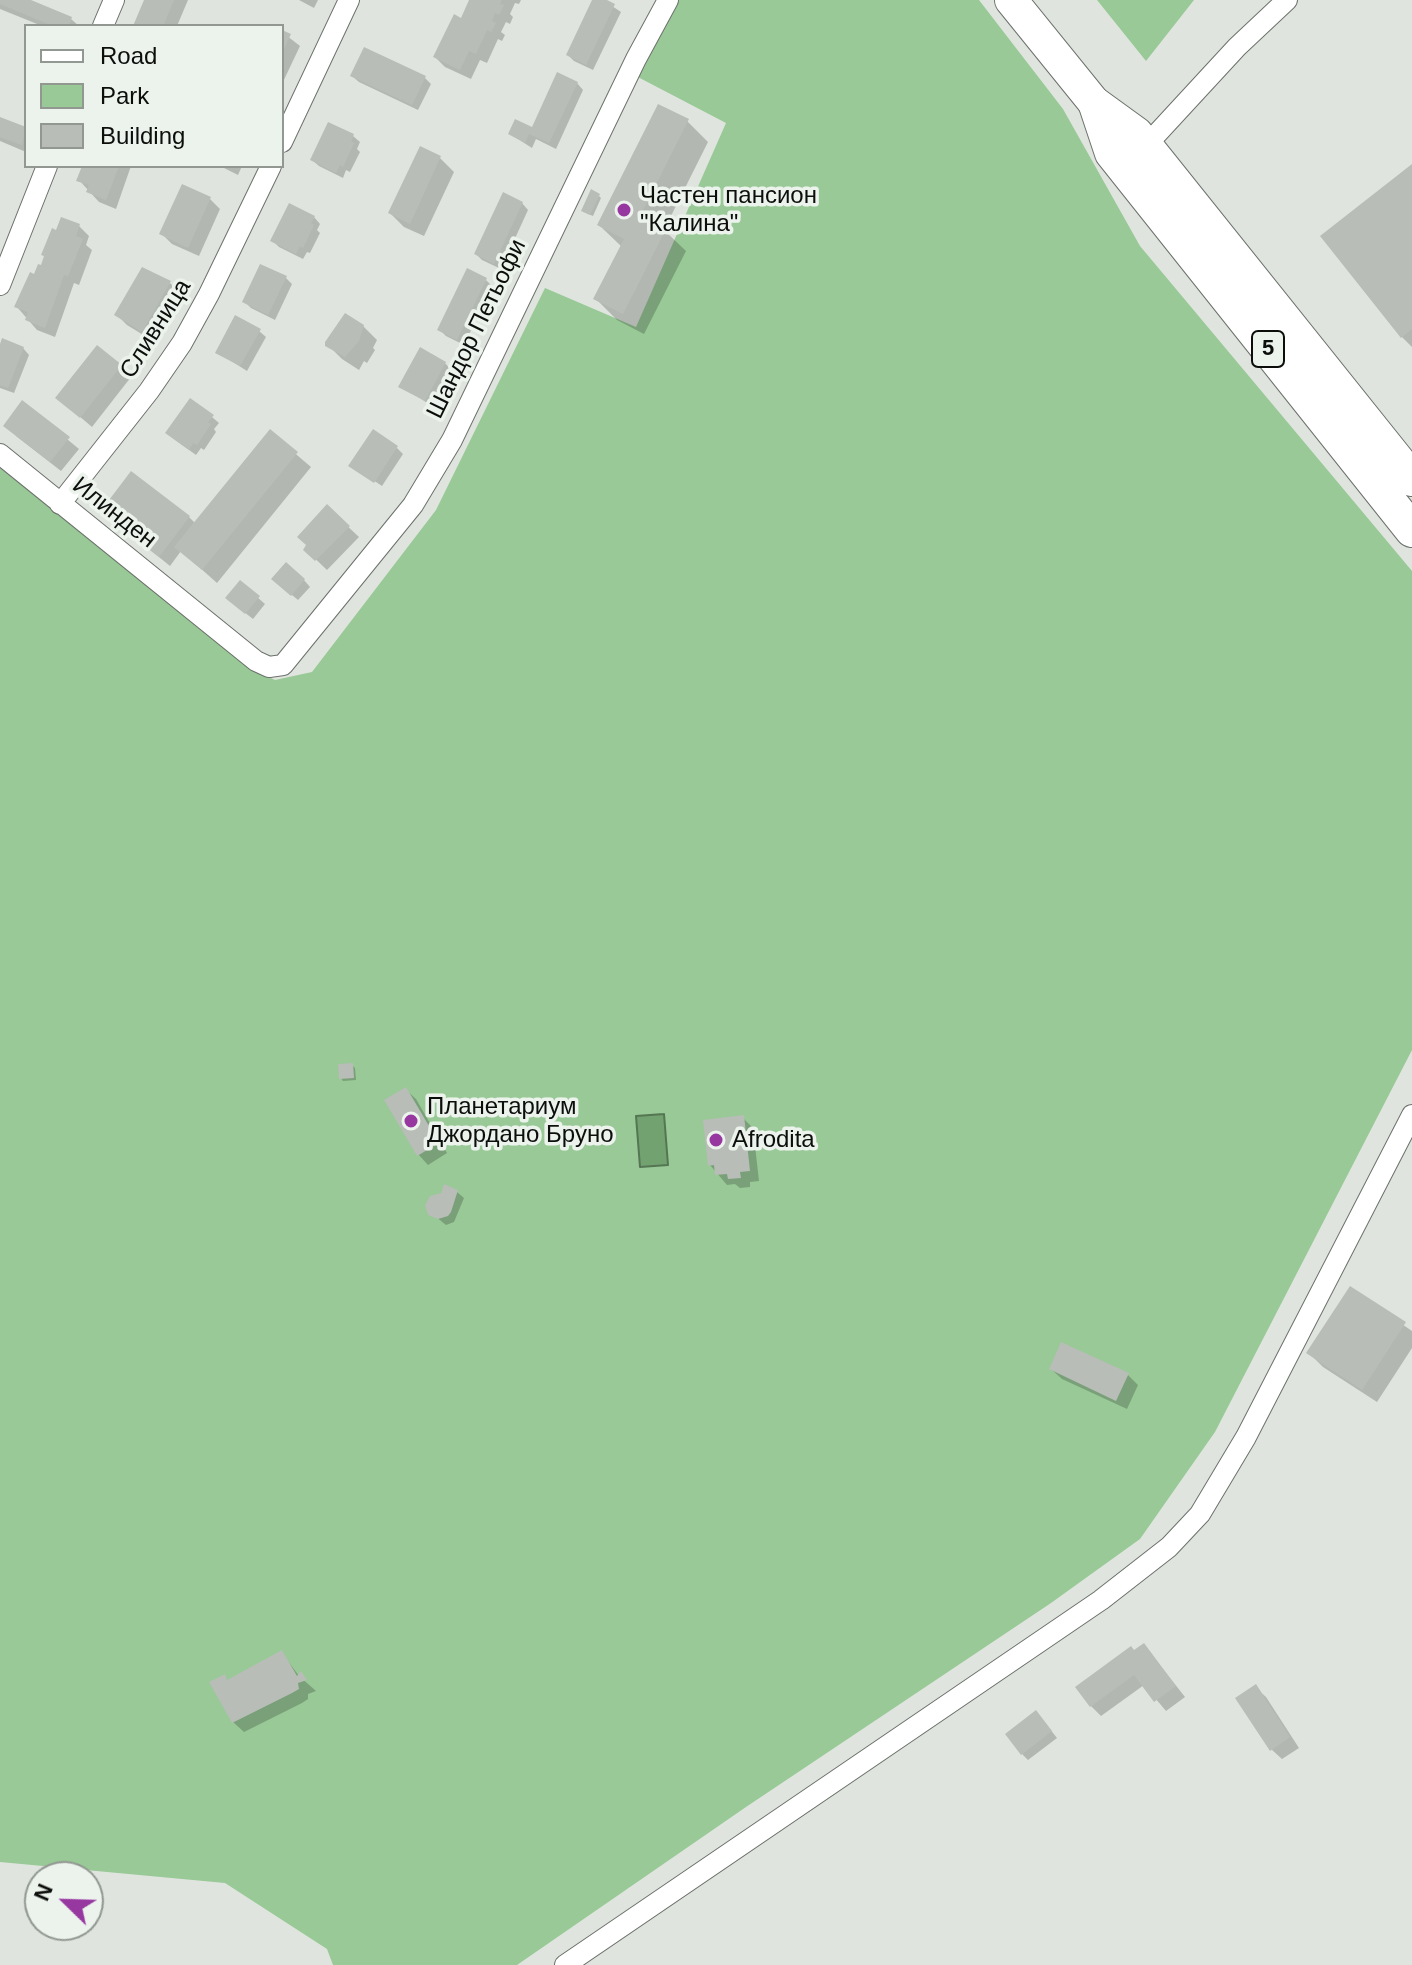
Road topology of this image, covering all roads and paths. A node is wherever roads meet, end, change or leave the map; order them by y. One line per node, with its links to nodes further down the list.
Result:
1 (114, 0): 6 (street)
2 (349, 0): 8 (street)
3 (668, 0): 17 (street, Шандор Петьофи)
4 (1011, 0): 7 (main road, 5)
5 (1287, 0): 9 (street)
6 (104, 24)
7 (1096, 105): 9 (highway, 5)
8 (284, 138)
9 (1135, 157): 14 (highway, 5); 16 (highway, 5)
10 (46, 168): 12 (street)
11 (270, 168): 15 (street, Сливница)
12 (0, 285)
13 (0, 454): 15 (street, Илинден)
14 (1412, 479)
15 (60, 504): 17 (street, Илинден)
16 (1412, 530)
17 (292, 657)
18 (1412, 1115): 19 (street)
19 (565, 1965)

